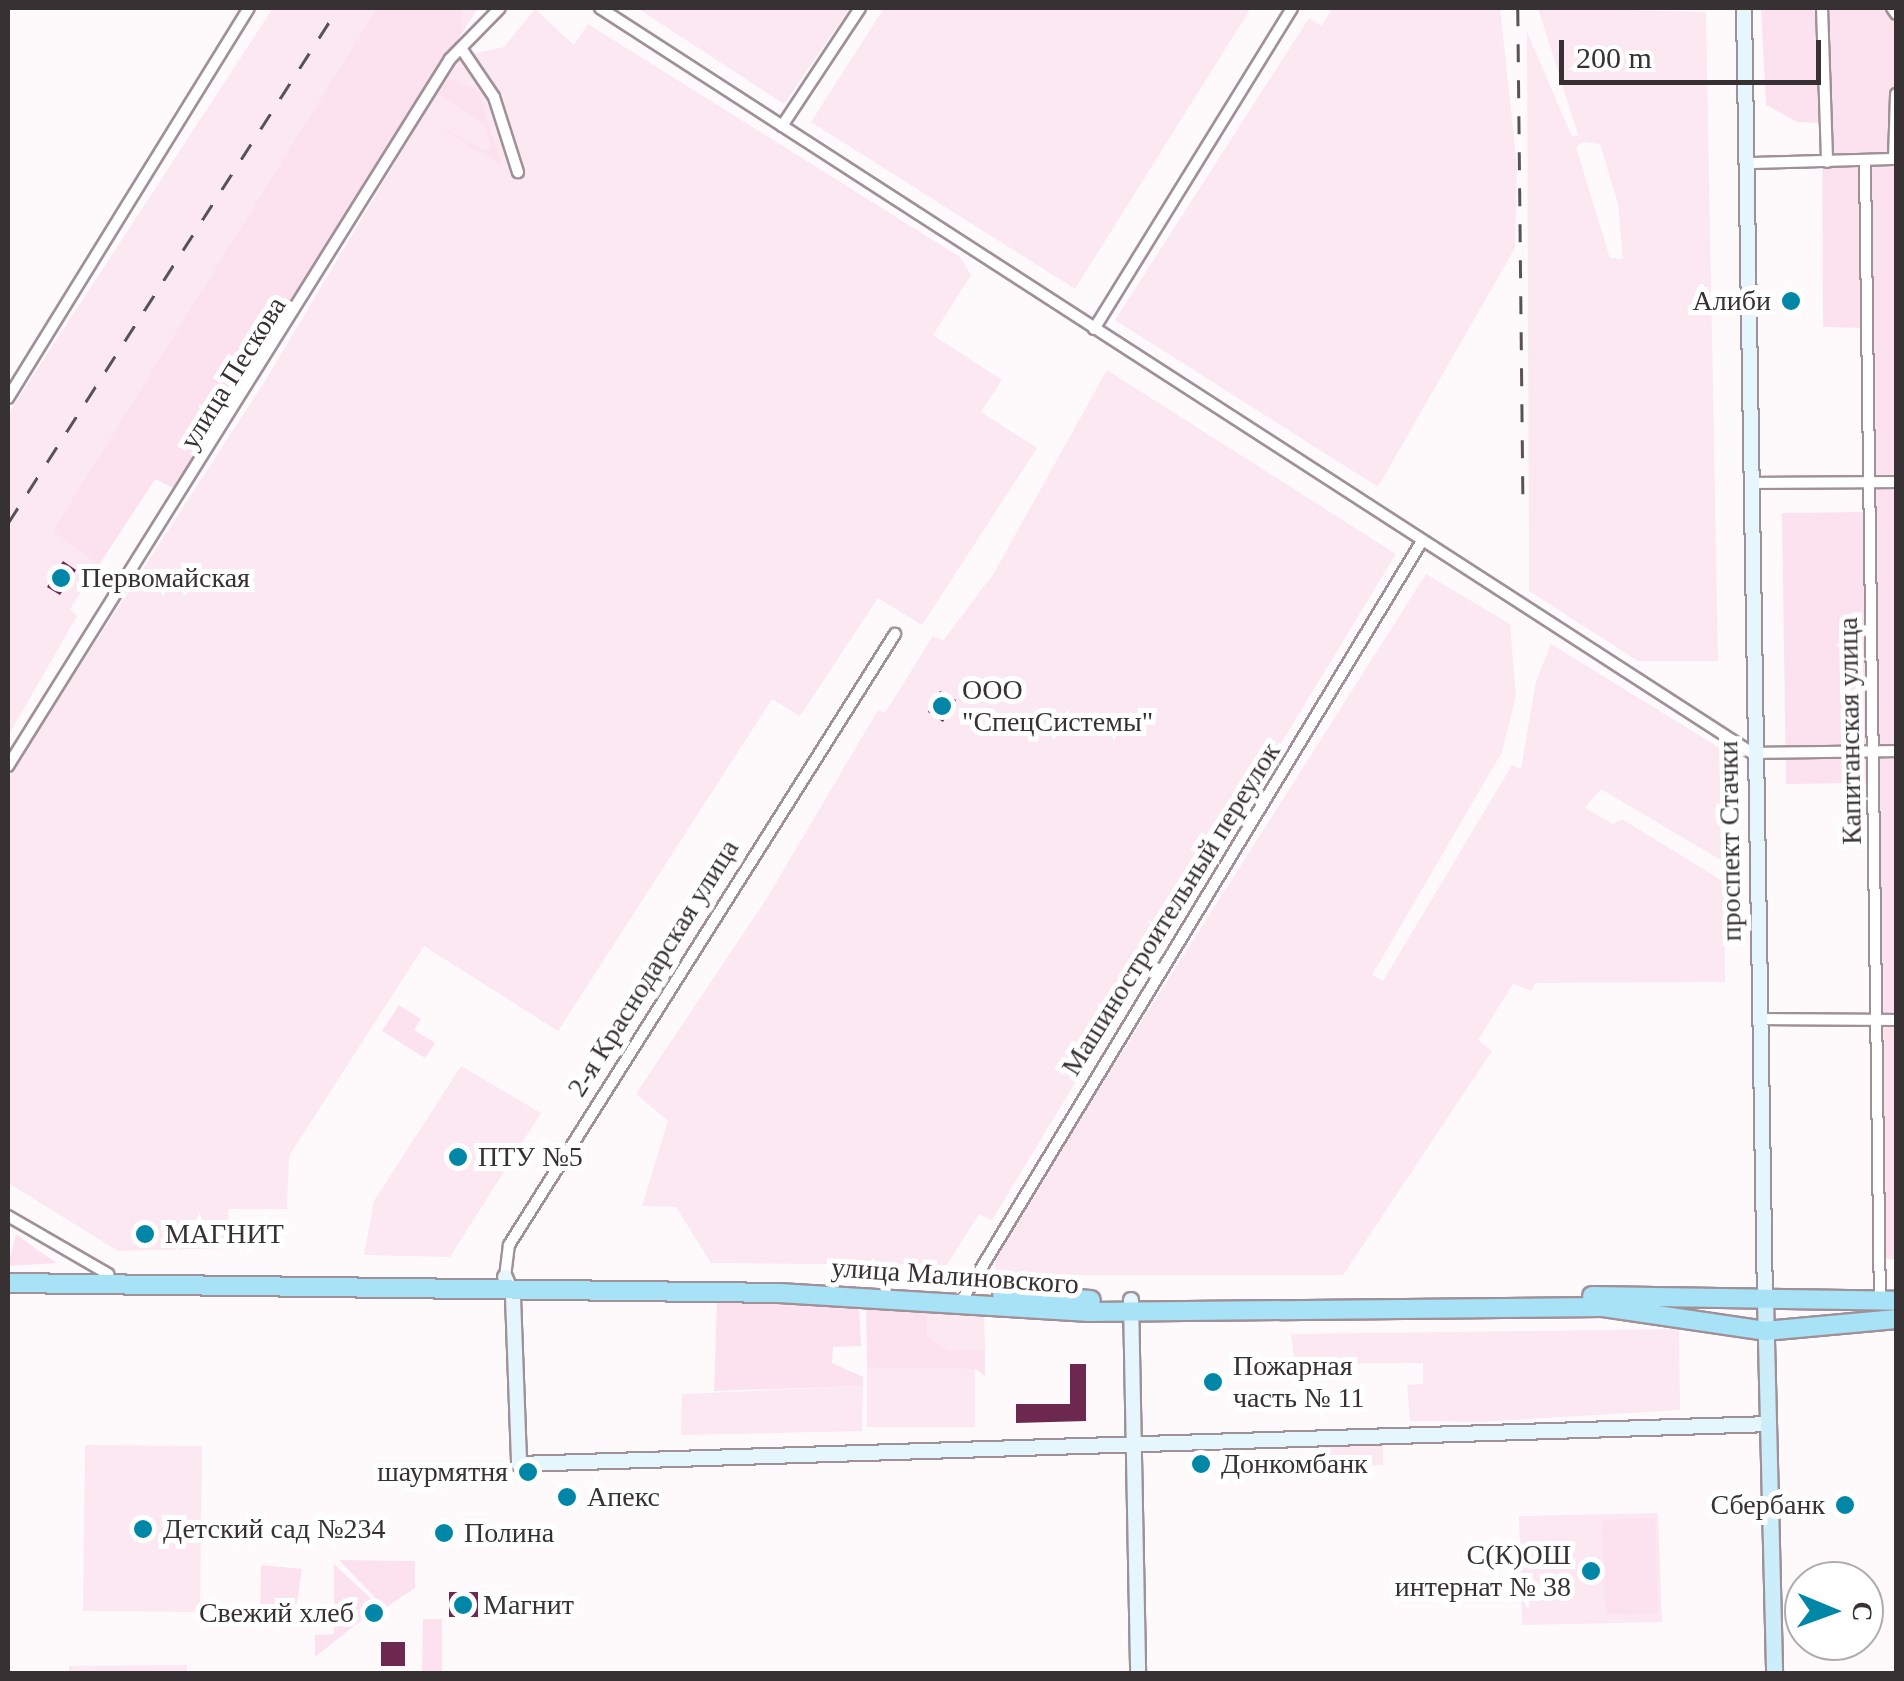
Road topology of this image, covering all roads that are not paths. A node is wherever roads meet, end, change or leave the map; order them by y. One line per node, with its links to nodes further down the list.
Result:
1 (249, 8): 19 (street)
2 (500, 8): 10 (street, улица Пескова)
3 (600, 8): 12 (street)
4 (860, 8): 12 (street)
5 (1292, 8): 18 (street)
6 (1744, 8): 14 (street, проспект Стачки)
7 (1822, 8): 15 (street)
8 (1892, 8): 9 (street)
9 (1896, 14)
10 (462, 48): 17 (street); 28 (street, улица Пескова)
11 (1896, 94): 13 (street)
12 (782, 126): 18 (street)
13 (1895, 159): 16 (street)
14 (1749, 162): 15 (street); 20 (street, проспект Стачки)
15 (1828, 162): 16 (street)
16 (1865, 162): 21 (street, Капитанская улица)
17 (518, 172)
18 (1094, 329): 23 (street)
19 (8, 398)
20 (1751, 482): 21 (street); 27 (street, проспект Стачки)
21 (1869, 482): 22 (street); 26 (street, Капитанская улица)
22 (1896, 482)
23 (1422, 541): 27 (street); 37 (street, Машиностроительный переулок)
24 (894, 634): 35 (street, 2-я Краснодарская улица)
25 (1896, 750): 26 (street)
26 (1873, 751): 27 (street); 31 (street, Капитанская улица)
27 (1752, 753): 29 (street, проспект Стачки)
28 (8, 766)
29 (1759, 1020): 31 (street); 38 (street, проспект Стачки)
30 (1896, 1020): 31 (street)
31 (1876, 1021): 39 (street, Капитанская улица)
32 (8, 1216): 34 (street)
33 (8, 1273): 34 (highway, улица Малиновского)
34 (108, 1274): 35 (highway, улица Малиновского)
35 (508, 1282): 36 (highway, улица Малиновского); 37 (highway, улица Малиновского); 44 (street, 2-я Краснодарская улица)
36 (8, 1283)
37 (962, 1294): 40 (highway, улица Малиновского)
38 (1765, 1299): 39 (highway, улица Малиновского); 40 (highway, улица Малиновского); 42 (main road, проспект Стачки)
39 (1889, 1300)
40 (1131, 1306): 42 (highway, улица Малиновского); 44 (street)
41 (1896, 1320): 42 (highway, улица Малиновского)
42 (1765, 1331): 43 (main road, проспект Стачки)
43 (1769, 1424): 44 (street); 46 (main road, проспект Стачки)
44 (1134, 1440): 45 (street)
45 (1138, 1674)
46 (1774, 1674)

